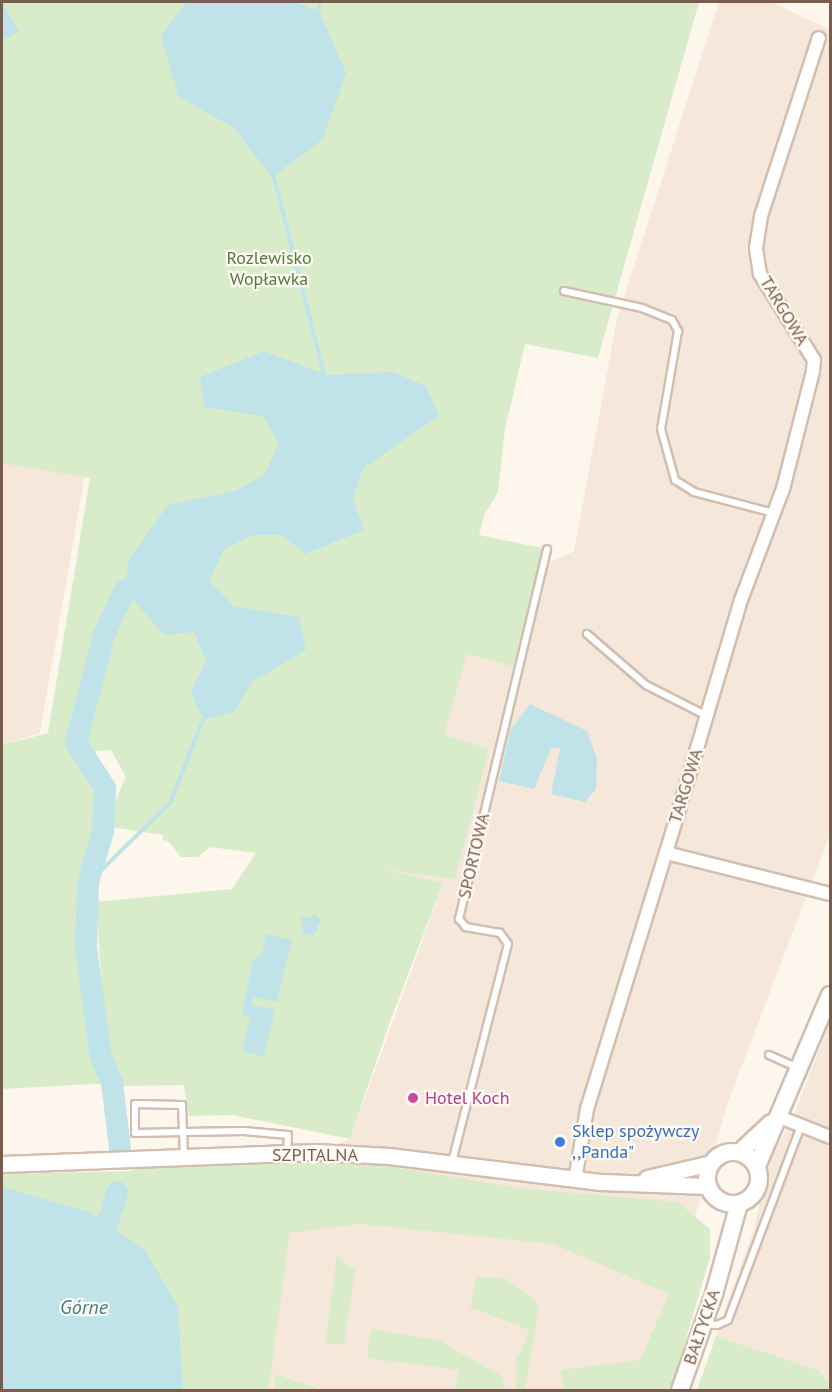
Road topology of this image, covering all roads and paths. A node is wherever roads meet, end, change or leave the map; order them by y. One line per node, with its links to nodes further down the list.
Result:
1 (819, 38): 3 (street, TARGOWA)
2 (564, 291): 3 (lane)
3 (774, 514): 6 (street, TARGOWA)
4 (547, 549): 21 (lane, SPORTOWA)
5 (587, 634): 6 (lane)
6 (708, 716): 7 (street, TARGOWA)
7 (666, 853): 8 (street); 23 (street, TARGOWA)
8 (831, 894)
9 (831, 995): 11 (main road)
10 (769, 1055): 11 (lane)
11 (801, 1069): 12 (main road)
12 (775, 1118): 13 (street); 16 (main road); 22 (main road)
13 (801, 1126): 15 (street); 27 (lane)
14 (183, 1132): 14 (lane); 17 (lane); 18 (lane)
15 (831, 1137)
16 (740, 1152): 19 (main road); 22 (main road)
17 (287, 1154): 18 (street, SZPITALNA); 21 (street, SZPITALNA)
18 (184, 1158): 20 (street, SZPITALNA)
19 (711, 1163): 24 (street, SZPITALNA); 25 (main road)
20 (2, 1164)
21 (451, 1166): 23 (street, SZPITALNA)
22 (756, 1166): 26 (main road)
23 (575, 1180): 24 (street, SZPITALNA)
24 (627, 1183): 25 (street, SZPITALNA)
25 (707, 1186): 26 (main road)
26 (731, 1203): 27 (main road, BAŁTYCKA)
27 (704, 1324): 28 (main road, BAŁTYCKA)
28 (680, 1390)

